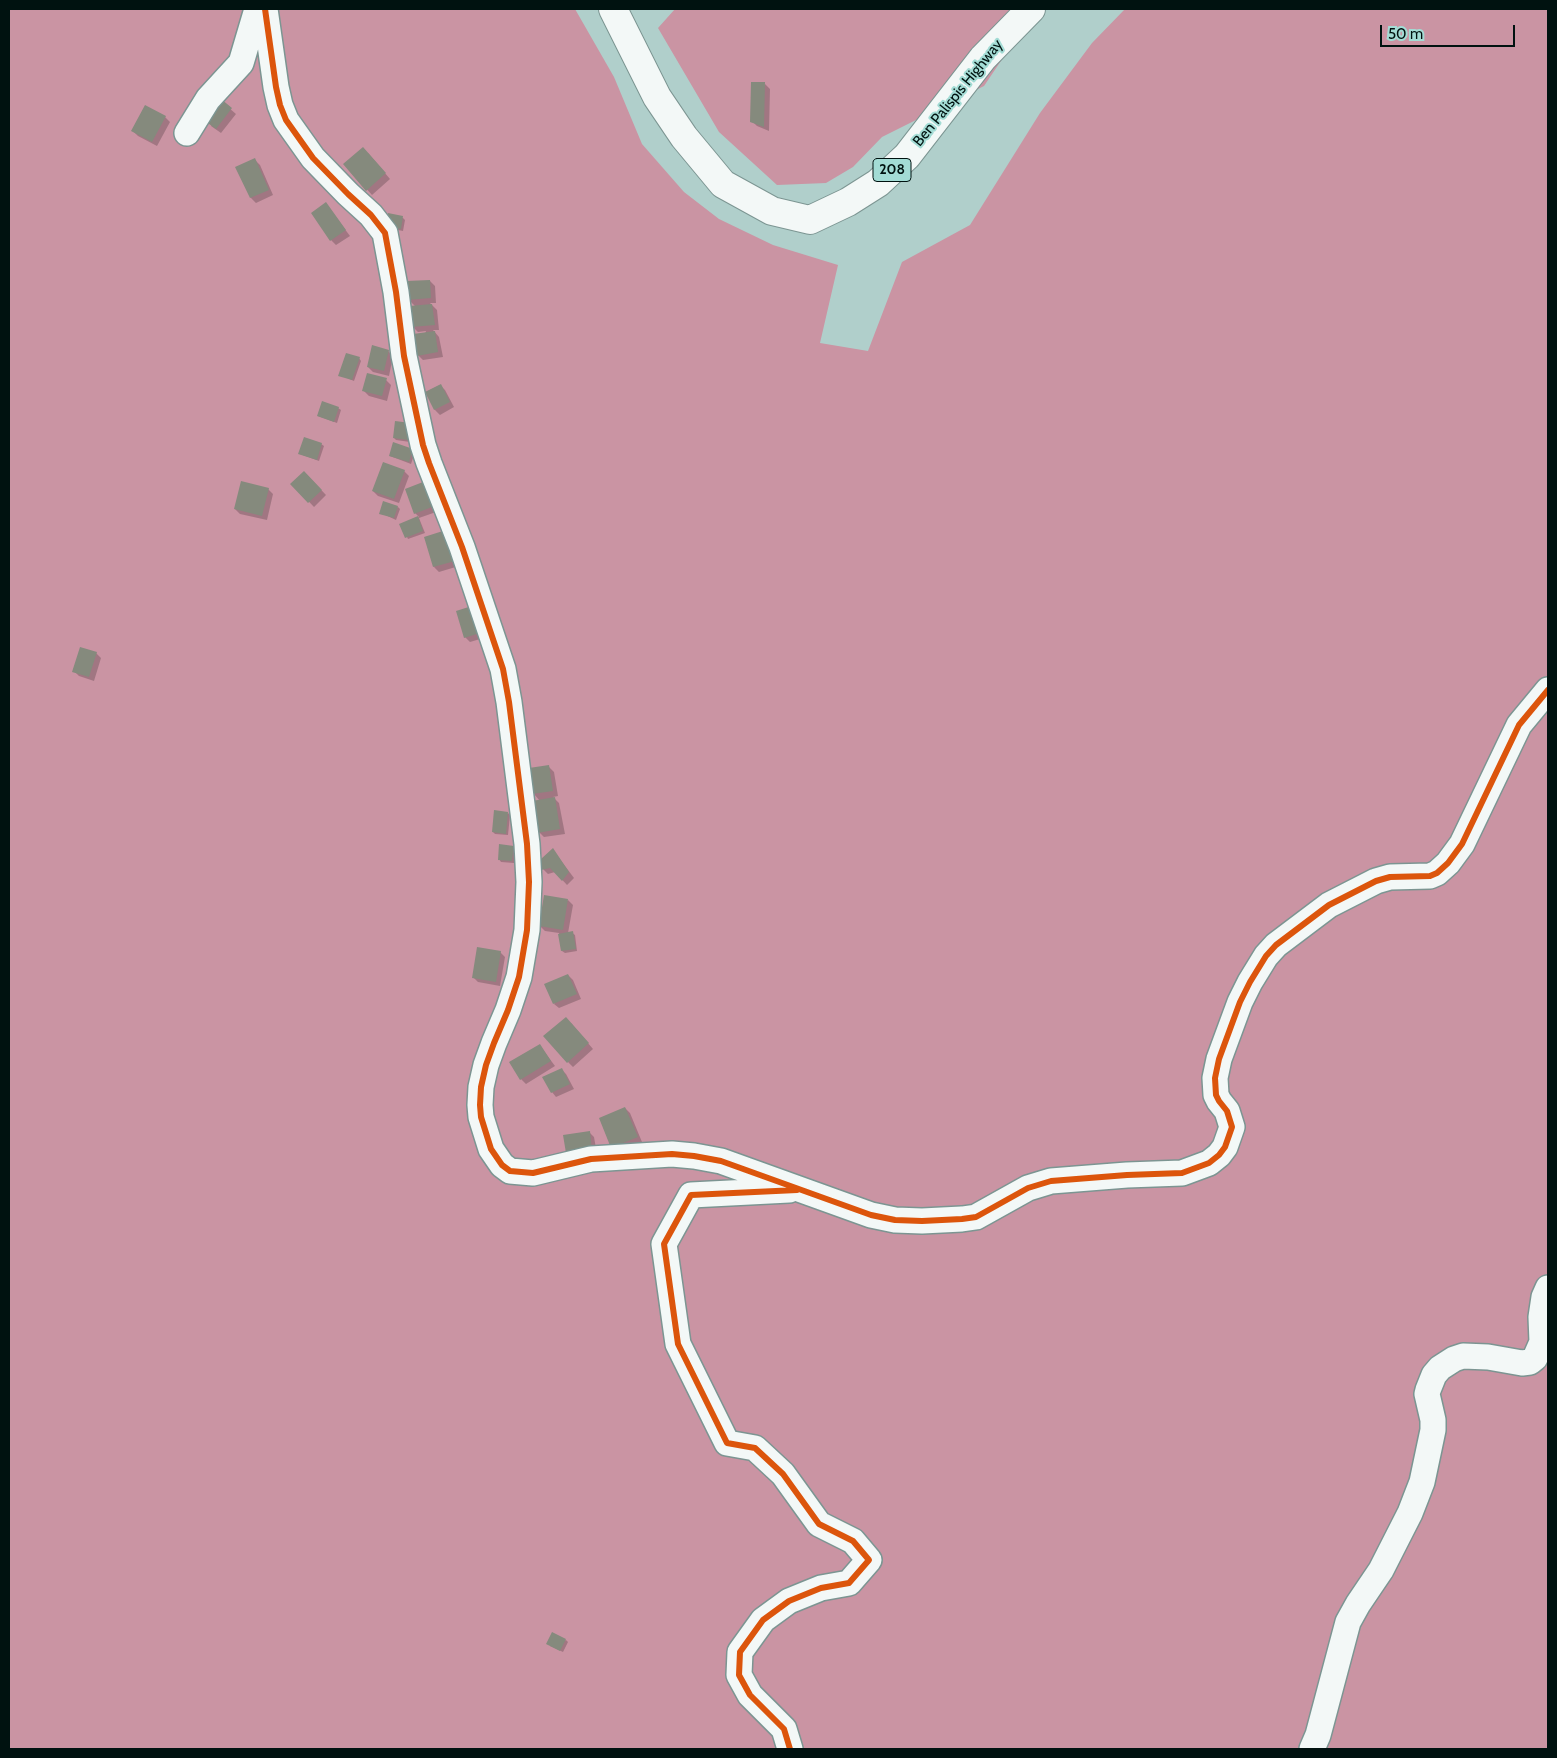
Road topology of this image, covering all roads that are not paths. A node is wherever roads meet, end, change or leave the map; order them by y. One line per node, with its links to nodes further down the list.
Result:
1 (257, 9): 5 (street)
2 (264, 9): 7 (street)
3 (613, 9): 4 (main road, Ben Palispis Highway / 208)
4 (1030, 9)
5 (187, 133)
6 (1548, 690): 7 (street)
7 (804, 1190): 9 (street)
8 (1548, 1288): 10 (street)
9 (790, 1749)
10 (1312, 1749)

